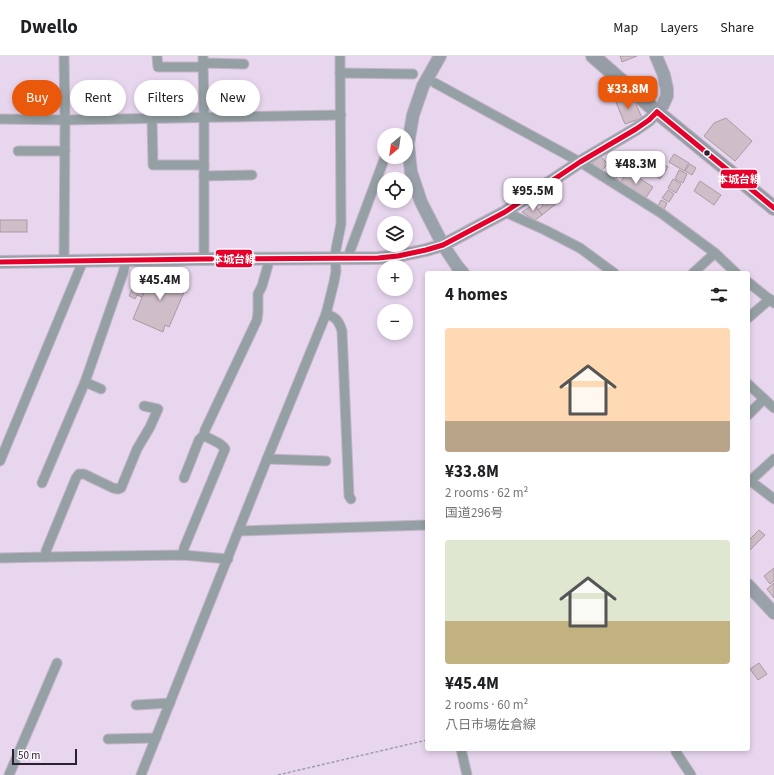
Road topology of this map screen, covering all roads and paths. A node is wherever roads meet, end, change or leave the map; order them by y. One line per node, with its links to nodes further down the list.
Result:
1 (64, 56): 17 (street)
2 (157, 56): 7 (street)
3 (340, 56): 9 (street)
4 (440, 56): 27 (main road)
5 (593, 56): 12 (highway)
6 (656, 56): 12 (main road)
7 (203, 62): 8 (street); 14 (street)
8 (244, 64)
9 (340, 73): 10 (street); 13 (street)
10 (413, 74)
11 (436, 84): 20 (street)
12 (657, 112): 20 (main road); 25 (highway)
13 (341, 115): 14 (street); 31 (street)
14 (204, 117): 15 (street); 22 (street)
15 (152, 118): 17 (street); 22 (street)
16 (0, 119): 17 (street)
17 (65, 120): 19 (street)
18 (18, 151): 19 (street)
19 (65, 151): 34 (street)
20 (580, 162): 26 (main road); 29 (street)
21 (382, 164): 28 (street)
22 (204, 165): 24 (street)
23 (252, 175): 24 (street)
24 (204, 176): 32 (street)
25 (774, 208)
26 (505, 212): 27 (main road); 38 (street)
27 (443, 245): 31 (main road); 37 (main road)
28 (350, 251)
29 (715, 253): 39 (street); 40 (street)
30 (270, 258): 31 (main road); 32 (main road); 52 (street)
31 (335, 258): 43 (street)
32 (204, 259): 33 (main road)
33 (126, 260): 35 (main road); 45 (street)
34 (64, 261): 35 (main road); 36 (main road)
35 (83, 261): 55 (street)
36 (0, 262)
37 (461, 271)
38 (611, 271)
39 (695, 271)
40 (734, 271)
41 (750, 284): 42 (street)
42 (773, 302): 44 (street)
43 (326, 314): 53 (street); 61 (street)
44 (750, 317)
45 (85, 382): 47 (street); 60 (street)
46 (750, 386): 48 (street)
47 (100, 389)
48 (764, 399): 50 (street); 51 (street)
49 (144, 406): 66 (street)
50 (774, 408)
51 (750, 413)
52 (204, 435): 57 (street); 65 (street)
53 (267, 459): 56 (street); 64 (street)
54 (774, 459): 58 (street)
55 (0, 461)
56 (326, 461)
57 (184, 478)
58 (750, 480)
59 (750, 482): 62 (street)
60 (42, 483)
61 (350, 499)
62 (774, 499)
63 (425, 525): 64 (street)
64 (239, 531): 68 (street)
65 (183, 555): 66 (street); 68 (street)
66 (46, 556): 67 (street)
67 (0, 558)
68 (228, 559): 72 (street)
69 (750, 587): 70 (main road)
70 (774, 613)
71 (57, 664): 79 (street)
72 (170, 703): 73 (street); 74 (street)
73 (136, 705)
74 (156, 738): 75 (street); 80 (street)
75 (108, 739)
76 (425, 740): 81 (path)
77 (461, 751): 82 (street)
78 (676, 752): 83 (street)
79 (9, 775)
80 (141, 775)
81 (278, 775)
82 (467, 775)
83 (691, 775)

